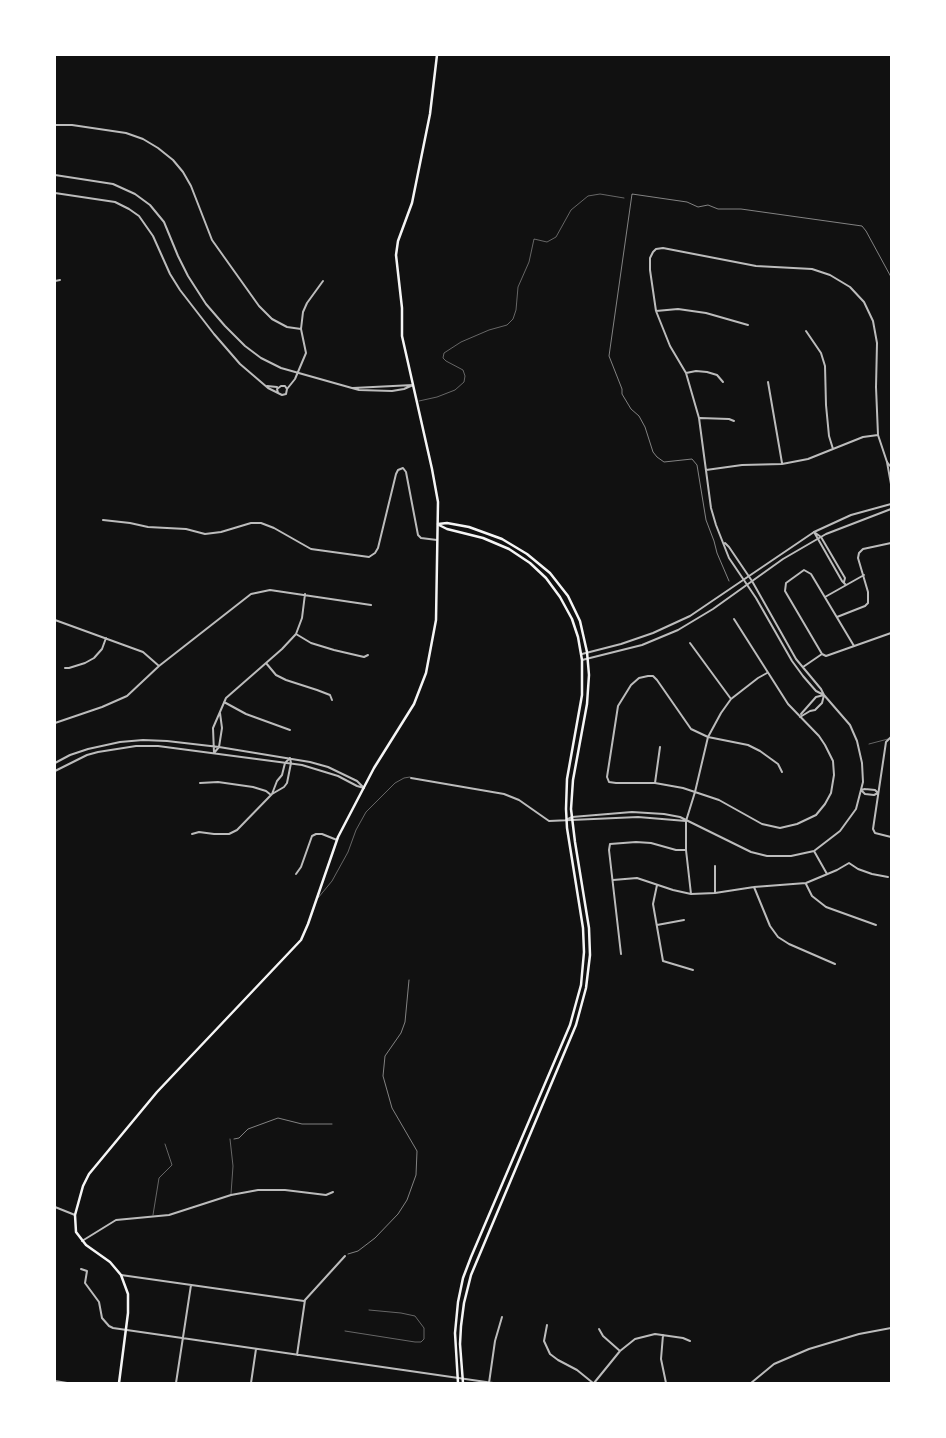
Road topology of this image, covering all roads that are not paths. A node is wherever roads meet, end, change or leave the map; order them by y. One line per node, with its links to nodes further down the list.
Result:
1 (437, 55): 17 (main road)
2 (55, 125): 11 (street)
3 (55, 176): 13 (street)
4 (55, 193): 18 (street)
5 (624, 198): 22 (lane)
6 (55, 280): 7 (street)
7 (60, 280)
8 (323, 281): 11 (street)
9 (656, 311): 10 (street); 14 (street); 25 (street)
10 (748, 325)
11 (301, 329): 13 (street)
12 (806, 331): 26 (street)
13 (298, 373): 17 (street); 20 (street)
14 (686, 373): 15 (street); 23 (street)
15 (723, 382)
16 (768, 382): 28 (street)
17 (413, 385): 22 (main road)
18 (267, 386): 19 (street); 21 (street)
19 (278, 387): 20 (street); 21 (street)
20 (287, 389): 21 (street)
21 (278, 393)
22 (417, 401): 36 (main road)
23 (699, 418): 24 (street); 30 (street)
24 (734, 421)
25 (878, 435): 26 (street); 27 (street)
26 (833, 449): 28 (street)
27 (887, 462): 29 (street); 31 (street)
28 (782, 464): 30 (street)
29 (891, 467)
30 (706, 470): 41 (street)
31 (890, 474): 32 (street)
32 (891, 484)
33 (891, 504): 37 (street)
34 (891, 509): 38 (street)
35 (103, 520): 40 (street)
36 (438, 524): 40 (main road); 61 (main road); 62 (main road)
37 (814, 532): 38 (street); 39 (street); 44 (street)
38 (821, 537): 39 (street); 47 (street)
39 (817, 539): 46 (street); 47 (street)
40 (438, 540): 101 (main road)
41 (724, 542): 44 (street); 45 (street)
42 (891, 543): 43 (street)
43 (864, 575): 49 (street); 53 (street)
44 (749, 576): 45 (street); 46 (street)
45 (743, 580): 48 (street); 61 (street)
46 (752, 581): 48 (street); 70 (street)
47 (844, 582): 49 (street)
48 (746, 585): 65 (street); 72 (street)
49 (846, 585): 51 (street)
50 (305, 594): 52 (street); 57 (street); 68 (street)
51 (825, 597): 53 (street); 63 (street)
52 (371, 605)
53 (838, 617): 60 (street)
54 (734, 618): 71 (street)
55 (55, 620): 58 (street)
56 (891, 633): 60 (street)
57 (296, 634): 64 (street); 67 (street)
58 (106, 638): 68 (street); 69 (street)
59 (690, 643): 73 (street)
60 (854, 646): 63 (street)
61 (587, 652): 62 (street); 65 (main road)
62 (582, 654): 66 (main road)
63 (822, 654): 70 (street)
64 (368, 655)
65 (588, 658): 66 (street); 106 (main road)
66 (582, 660): 107 (main road)
67 (266, 663): 74 (street); 75 (street)
68 (159, 666): 78 (street)
69 (64, 668)
70 (803, 668): 72 (street)
71 (767, 673): 73 (street); 77 (street)
72 (824, 695): 77 (street); 77 (street); 102 (street)
73 (731, 699): 82 (street)
74 (332, 700)
75 (224, 702): 76 (street); 81 (street)
76 (220, 713): 79 (street); 80 (street)
77 (800, 716): 103 (street)
78 (55, 724)
79 (214, 725): 80 (street); 86 (street)
80 (222, 725): 87 (street)
81 (290, 730)
82 (708, 737): 95 (street); 99 (street); 103 (street)
83 (891, 737): 84 (street)
84 (888, 739): 85 (lane); 104 (street)
85 (868, 744)
86 (214, 746): 87 (street); 89 (street); 93 (street)
87 (219, 747): 89 (street); 90 (street)
88 (660, 747): 99 (street)
89 (214, 753): 91 (street); 94 (street)
90 (290, 758): 91 (street); 92 (street); 101 (street)
91 (285, 763): 92 (street); 97 (street)
92 (291, 763): 100 (street); 101 (street)
93 (55, 764)
94 (55, 771)
95 (782, 772)
96 (411, 778): 107 (street); 125 (lane)
97 (277, 781): 100 (street); 105 (street)
98 (200, 784): 105 (street)
99 (655, 784): 103 (street)
100 (285, 786): 105 (street)
101 (364, 788): 112 (main road)
102 (861, 790): 104 (street); 114 (street)
103 (696, 792): 109 (street)
104 (878, 793): 111 (street)
105 (272, 794): 110 (street)
106 (572, 817): 107 (street); 108 (main road); 109 (street)
107 (566, 820): 108 (street); 158 (main road)
108 (572, 821): 109 (street); 160 (main road)
109 (686, 821): 113 (street); 114 (street)
110 (192, 834)
111 (891, 837)
112 (337, 840): 116 (street); 125 (main road)
113 (686, 850): 119 (street); 124 (street)
114 (814, 851): 117 (street)
115 (715, 866): 123 (street)
116 (296, 874)
117 (827, 874): 118 (street); 120 (street)
118 (888, 877)
119 (613, 880): 121 (street); 129 (street)
120 (806, 883): 122 (street); 128 (street)
121 (657, 885): 124 (street); 127 (street)
122 (754, 886): 123 (street); 130 (street)
123 (715, 893): 124 (street)
124 (691, 894)
125 (317, 899): 137 (main road)
126 (684, 920): 127 (street)
127 (657, 925): 131 (street)
128 (876, 926)
129 (621, 954)
130 (835, 964)
131 (694, 970)
132 (230, 1139): 135 (lane)
133 (164, 1144): 138 (lane)
134 (333, 1192): 135 (street)
135 (231, 1195): 138 (street)
136 (55, 1207): 137 (street)
137 (75, 1215): 139 (main road)
138 (153, 1216): 139 (street)
139 (82, 1241): 142 (main road)
140 (345, 1256): 144 (street)
141 (81, 1269): 150 (street)
142 (121, 1276): 143 (street); 150 (main road)
143 (191, 1285): 144 (street); 153 (street)
144 (304, 1301): 157 (street)
145 (369, 1310): 151 (lane)
146 (502, 1317): 166 (street)
147 (546, 1325): 168 (street)
148 (891, 1328): 170 (street)
149 (599, 1329): 156 (street)
150 (126, 1330): 153 (street); 162 (main road)
151 (345, 1331)
152 (664, 1335): 154 (street); 156 (street); 169 (street)
153 (182, 1339): 155 (street); 163 (street)
154 (690, 1341)
155 (256, 1349): 157 (street); 164 (street)
156 (620, 1351): 168 (street)
157 (297, 1355): 158 (street)
158 (458, 1378): 160 (street); 165 (main road)
159 (55, 1381): 161 (street)
160 (463, 1381): 166 (street)
161 (67, 1383)
162 (119, 1383)
163 (176, 1383)
164 (251, 1383)
165 (458, 1383)
166 (489, 1383): 167 (street)
167 (493, 1383)
168 (593, 1383)
169 (666, 1383)
170 (751, 1383)

